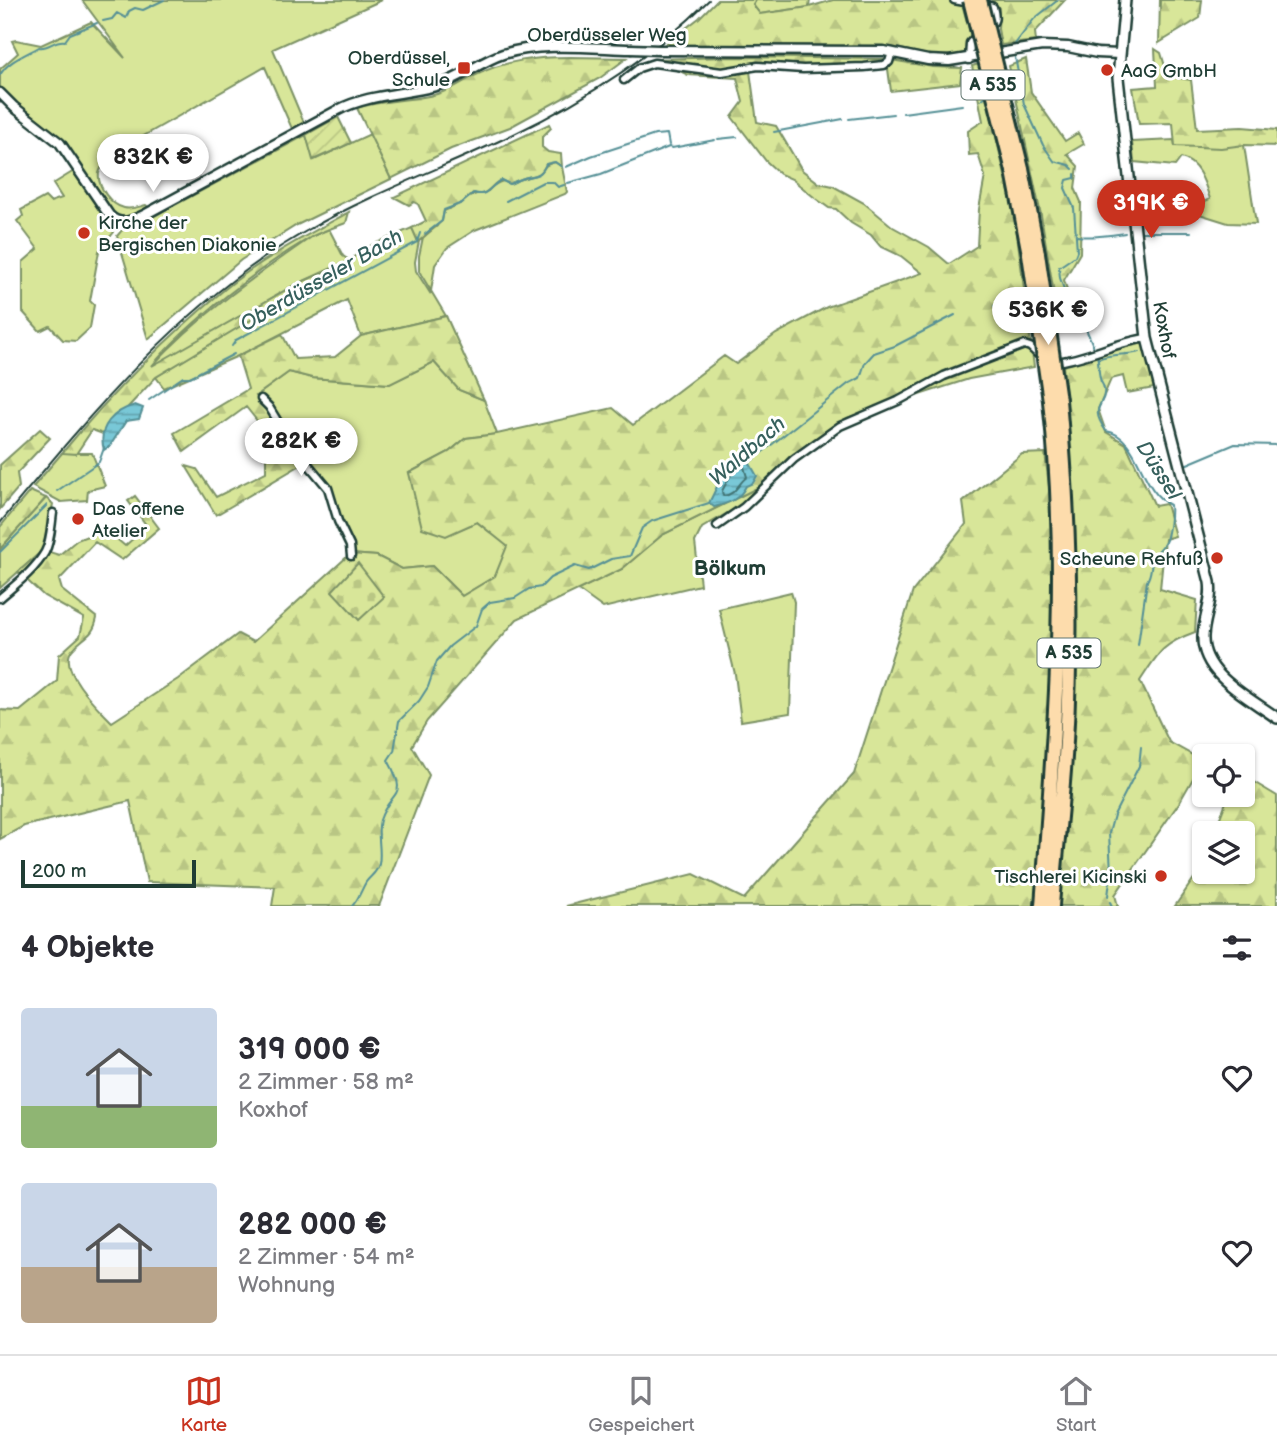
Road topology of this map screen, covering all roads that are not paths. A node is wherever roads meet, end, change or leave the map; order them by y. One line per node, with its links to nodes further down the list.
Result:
1 (954, 0): 7 (street)
2 (970, 0): 10 (highway, A 535, bridge)
3 (980, 0): 10 (highway, A 535, bridge)
4 (1125, 0): 6 (main road, Koxhof)
5 (892, 52): 7 (street, Oberdüsseler Weg); 8 (street, Oberdüsseler Weg); 9 (street, Oberdüsseler Weg, bridge)
6 (1119, 54): 7 (street, Oberdüsseler Weg); 11 (main road, Koxhof)
7 (969, 60)
8 (624, 80)
9 (0, 93)
10 (1018, 170): 13 (highway, A 535, bridge)
11 (1147, 338): 15 (street); 18 (main road, Koxhof)
12 (261, 399): 16 (street)
13 (1054, 400): 19 (highway, A 535); 20 (highway, A 535)
14 (53, 513): 17 (street)
15 (717, 526)
16 (351, 556)
17 (0, 597)
18 (1277, 718)
19 (1042, 906)
20 (1052, 906)

